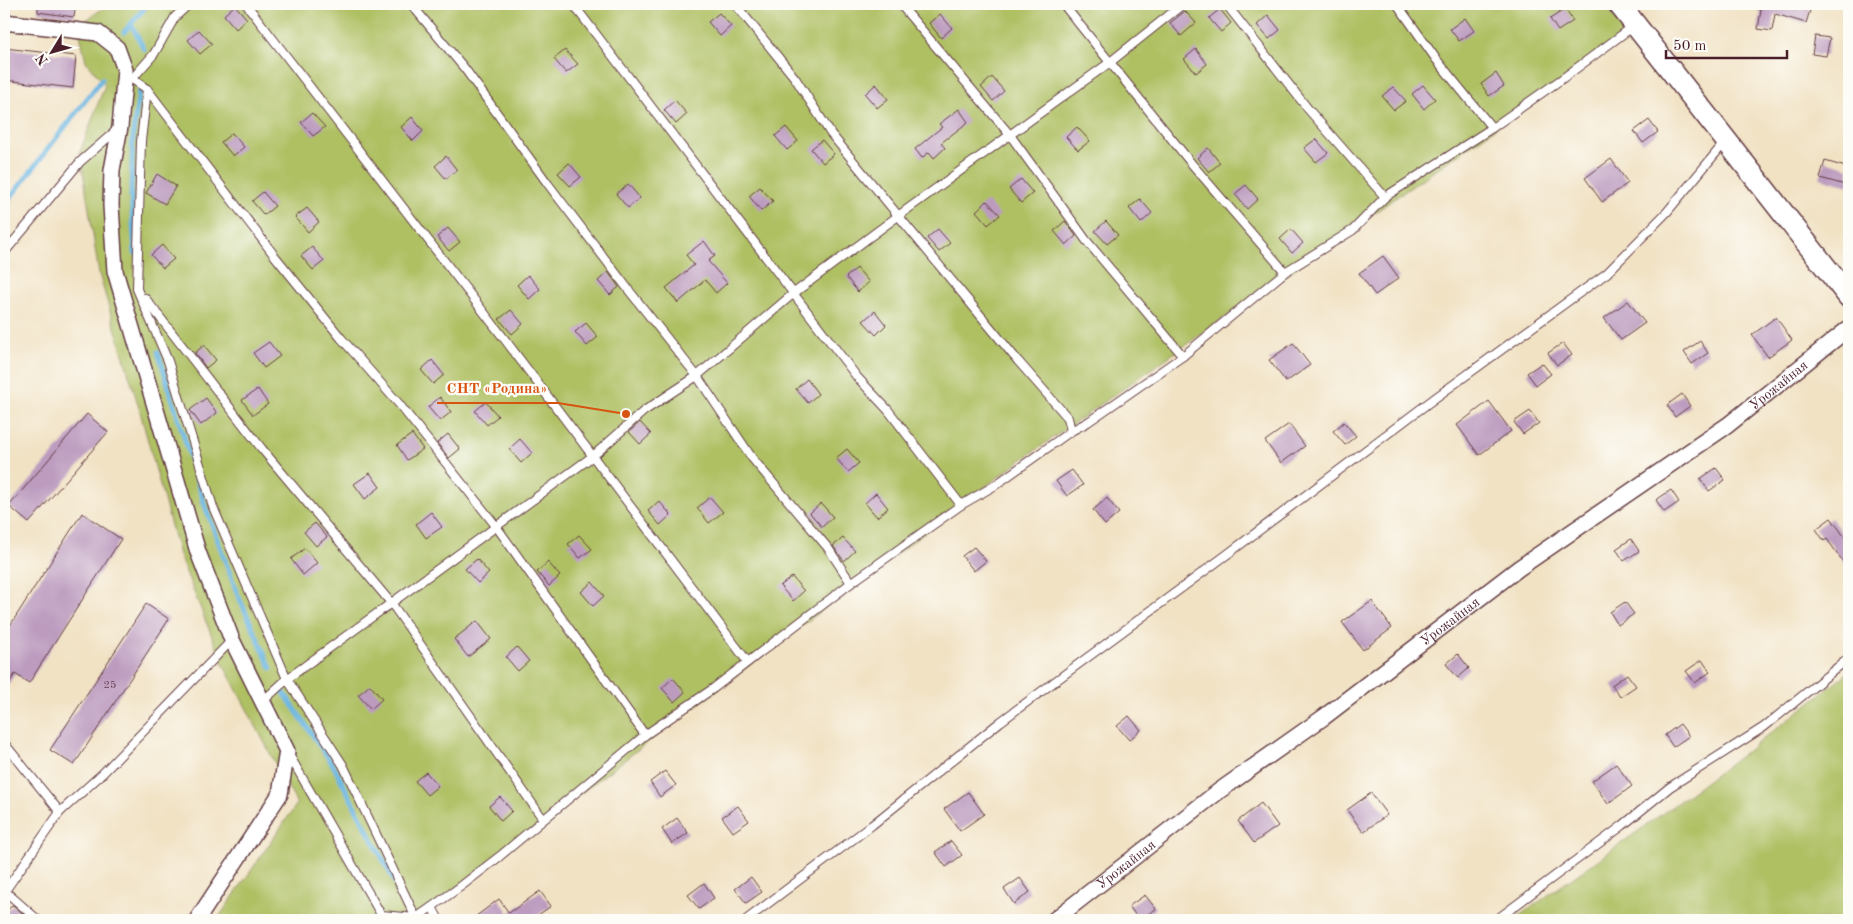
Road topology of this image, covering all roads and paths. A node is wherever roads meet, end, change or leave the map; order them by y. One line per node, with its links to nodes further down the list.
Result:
1 (188, 4): 15 (lane)
2 (246, 4): 32 (lane)
3 (411, 4): 30 (lane)
4 (574, 4): 26 (lane)
5 (735, 4): 22 (lane)
6 (900, 4): 19 (lane)
7 (1063, 4): 14 (lane)
8 (1183, 4): 14 (lane)
9 (1226, 4): 21 (lane)
10 (1398, 4): 18 (lane)
11 (1619, 4): 13 (street)
12 (4, 22): 15 (street)
13 (1635, 25): 18 (lane); 20 (street)
14 (1110, 64): 19 (lane); 24 (lane)
15 (128, 75): 16 (lane); 17 (street)
16 (146, 89): 25 (lane); 34 (lane)
17 (120, 127): 23 (lane); 37 (street)
18 (1492, 128): 21 (lane)
19 (1010, 135): 22 (lane); 29 (lane)
20 (1726, 140): 27 (street); 53 (lane)
21 (1385, 198): 24 (lane)
22 (898, 216): 26 (lane); 31 (lane)
23 (4, 253)
24 (1285, 272): 29 (lane)
25 (137, 289): 36 (lane); 40 (lane)
26 (794, 293): 30 (lane); 33 (lane)
27 (1849, 297)
28 (1849, 328): 54 (street, Урожайная)
29 (1183, 356): 31 (lane)
30 (697, 376): 32 (lane); 35 (lane)
31 (1071, 431): 33 (lane)
32 (593, 456): 34 (lane); 39 (lane)
33 (961, 505): 35 (lane)
34 (496, 526): 36 (lane); 42 (lane)
35 (851, 583): 39 (lane)
36 (392, 604): 40 (lane); 46 (lane)
37 (232, 640): 41 (street); 45 (lane)
38 (1849, 658): 55 (lane)
39 (746, 661): 42 (lane)
40 (287, 679): 41 (lane); 49 (lane)
41 (262, 702): 44 (street)
42 (645, 735): 46 (lane)
43 (4, 743): 45 (lane)
44 (287, 751): 48 (lane); 51 (street)
45 (60, 812): 50 (lane)
46 (543, 819): 47 (lane)
47 (432, 907): 49 (lane); 52 (lane)
48 (383, 917): 49 (lane)
49 (416, 918)
50 (38, 920)
51 (197, 920)
52 (438, 920)
53 (746, 920)
54 (1054, 920)
55 (1496, 920)

